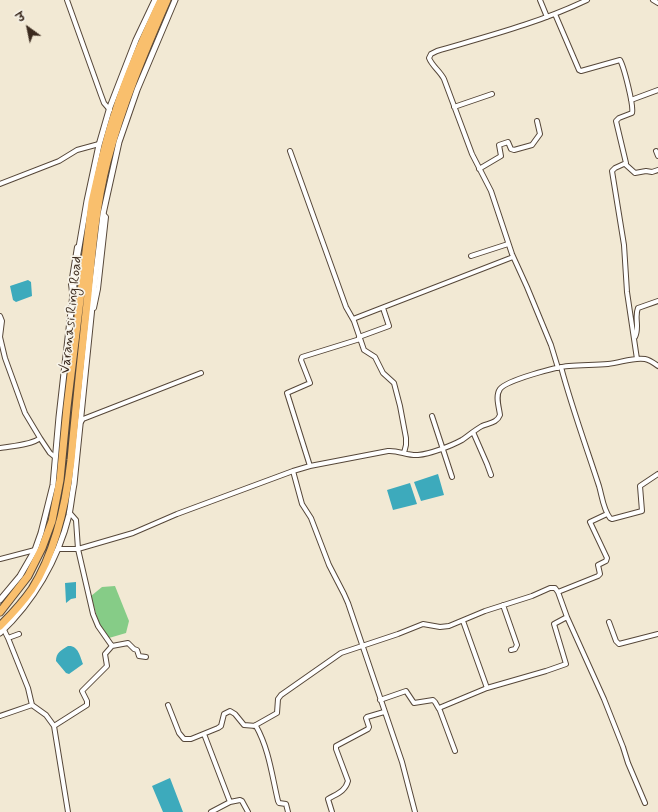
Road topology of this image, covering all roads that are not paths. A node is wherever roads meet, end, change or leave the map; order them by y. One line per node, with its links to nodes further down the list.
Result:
1 (67, 0): 16 (street)
2 (155, 0): 16 (street)
3 (161, 0): 63 (highway)
4 (167, 0): 67 (highway, Varanasi Ring Road)
5 (176, 0): 42 (street)
6 (540, 0): 11 (street)
7 (587, 0): 10 (street)
8 (653, 0): 9 (street)
9 (658, 3)
10 (555, 14): 11 (street); 14 (street)
11 (547, 17): 15 (street)
12 (658, 90): 14 (street)
13 (492, 94): 15 (street)
14 (631, 100): 22 (street)
15 (454, 107): 23 (street)
16 (110, 110): 18 (street)
17 (537, 121): 23 (street)
18 (100, 144): 25 (street); 48 (street)
19 (290, 151): 34 (street)
20 (656, 151): 21 (street)
21 (658, 156)
22 (625, 164): 24 (street); 31 (street)
23 (479, 169): 26 (street)
24 (658, 170)
25 (0, 184)
26 (508, 244): 27 (street); 28 (street)
27 (472, 256)
28 (513, 257): 30 (street); 39 (street)
29 (658, 301): 32 (street)
30 (383, 308): 34 (street); 35 (street)
31 (630, 310): 32 (street); 36 (street)
32 (637, 310): 36 (street)
33 (0, 316): 44 (street)
34 (353, 319): 35 (street)
35 (359, 338): 47 (street); 49 (street)
36 (634, 338): 37 (street)
37 (637, 359): 38 (street); 39 (street)
38 (658, 366)
39 (560, 368): 43 (street); 55 (street)
40 (201, 373): 42 (street)
41 (432, 416): 46 (street)
42 (81, 422): 54 (street)
43 (473, 432): 46 (street); 52 (street)
44 (40, 438): 45 (street); 48 (street)
45 (0, 448)
46 (442, 448): 47 (street); 53 (street)
47 (404, 453): 49 (street)
48 (55, 457): 58 (street)
49 (310, 466): 50 (street)
50 (293, 471): 57 (street); 72 (street)
51 (658, 474): 55 (street)
52 (491, 475)
53 (452, 477)
54 (69, 512): 56 (street); 57 (street)
55 (607, 514): 60 (street)
56 (58, 549): 57 (street); 67 (street)
57 (78, 549): 71 (street)
58 (35, 550): 59 (street); 61 (street)
59 (0, 559)
60 (558, 592): 62 (street); 64 (street)
61 (0, 600)
62 (504, 605): 65 (street); 73 (street)
63 (0, 612)
64 (567, 617): 75 (street); 87 (street)
65 (463, 620): 72 (street); 75 (street)
66 (609, 622): 69 (street)
67 (1, 630): 70 (street)
68 (19, 634): 70 (street)
69 (658, 634)
70 (8, 638): 77 (street)
71 (112, 646): 74 (street); 82 (street)
72 (362, 647): 76 (street); 83 (street)
73 (511, 650)
74 (146, 657)
75 (487, 688): 79 (street)
76 (380, 700): 79 (street); 80 (street)
77 (32, 705): 81 (street); 82 (street)
78 (168, 705): 84 (street)
79 (439, 709): 85 (street)
80 (384, 712): 92 (street); 93 (street)
81 (0, 716)
82 (54, 726): 88 (street)
83 (254, 726): 84 (street); 91 (street)
84 (204, 734): 86 (street)
85 (455, 751)
86 (230, 802): 89 (street); 90 (street)
87 (645, 803)
88 (68, 812)
89 (211, 812)
90 (248, 812)
91 (288, 812)
92 (332, 812)
93 (415, 812)

